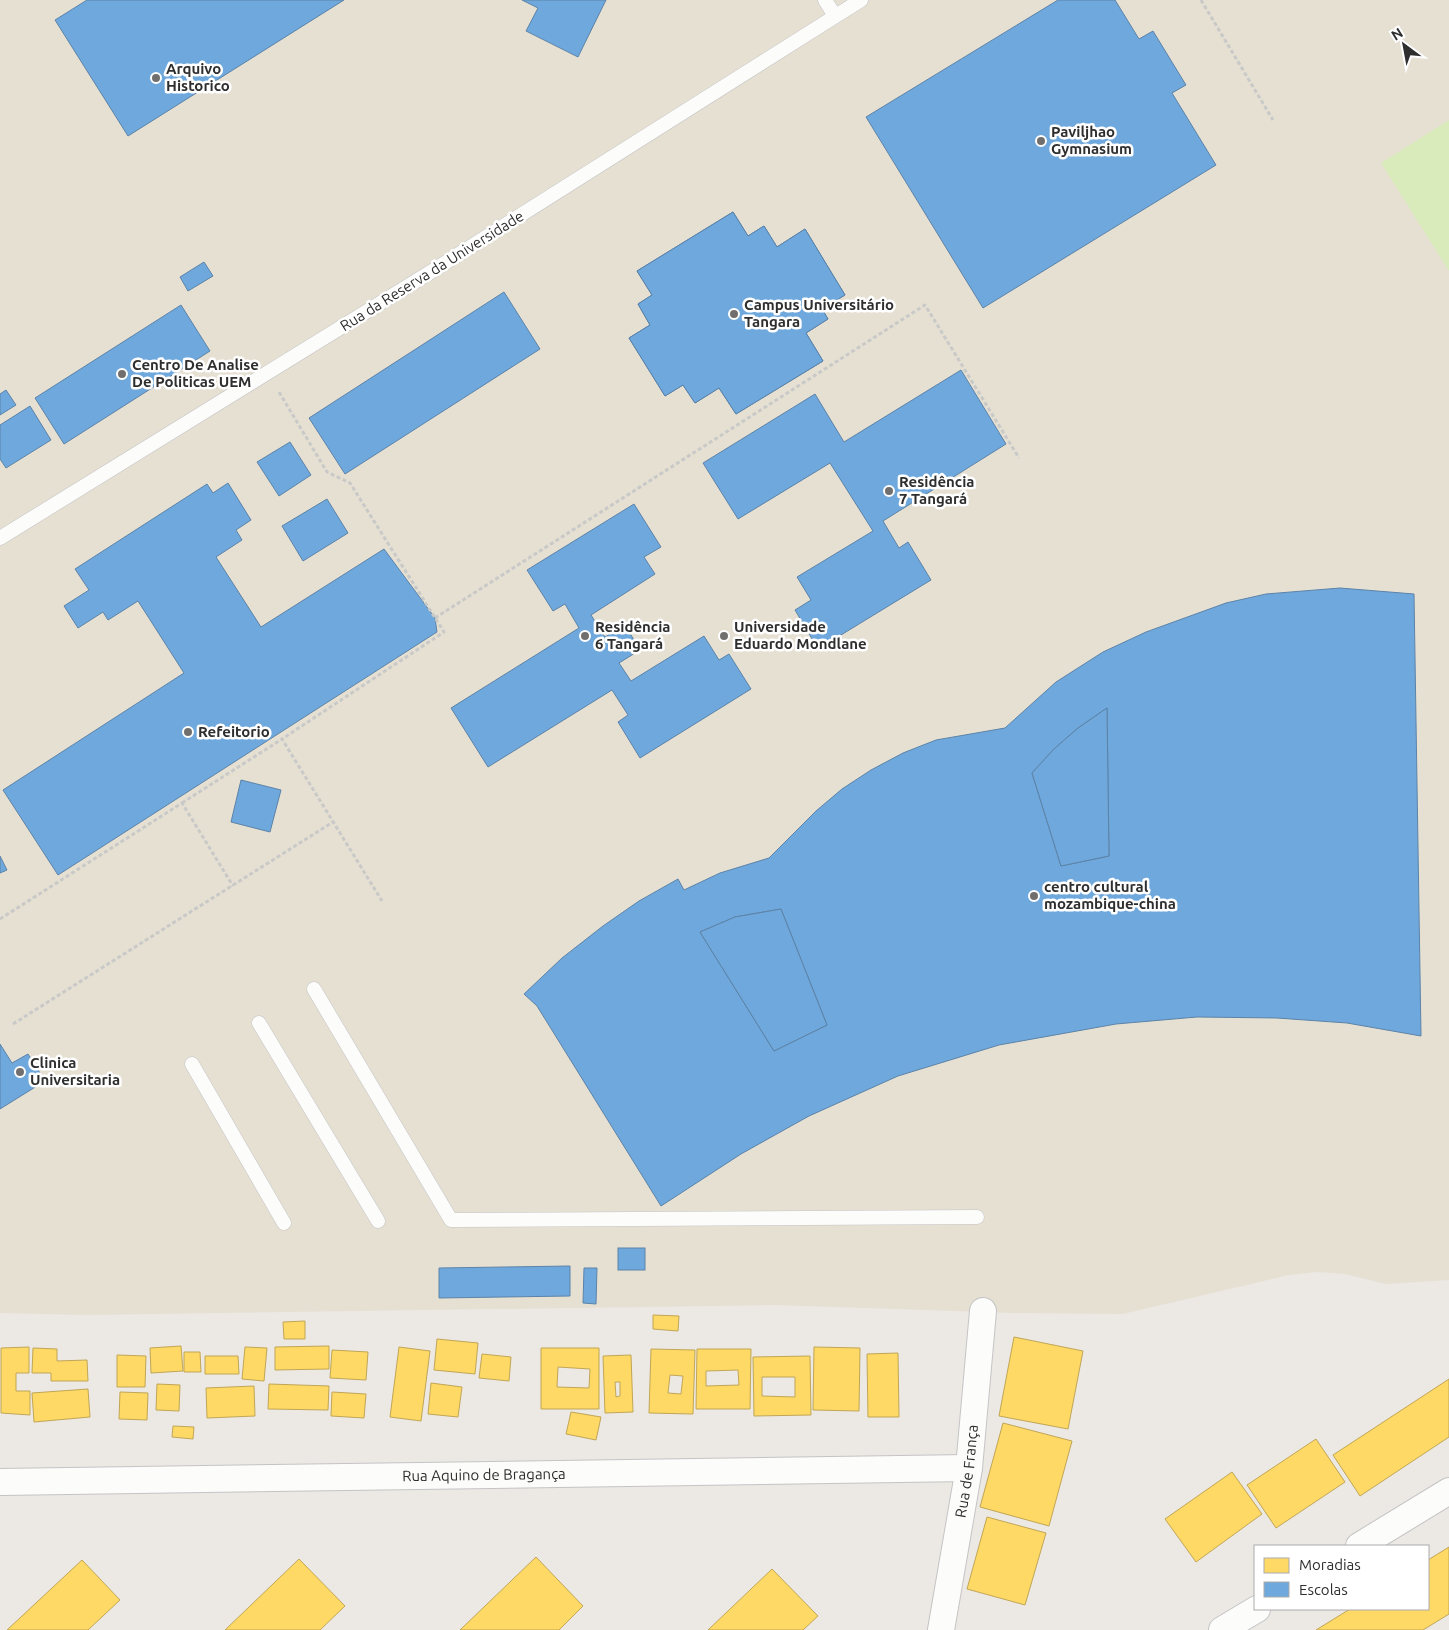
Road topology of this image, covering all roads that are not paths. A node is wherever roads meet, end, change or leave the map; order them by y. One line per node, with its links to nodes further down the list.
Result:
1 (825, 0): 3 (lane)
2 (862, 0): 3 (lane, Rua da Reserva da Universidade)
3 (835, 16): 4 (lane, Rua da Reserva da Universidade)
4 (0, 538)
5 (314, 989): 8 (lane)
6 (259, 1023): 9 (lane)
7 (192, 1064): 10 (lane)
8 (977, 1217)
9 (378, 1221)
10 (284, 1223)
11 (983, 1311): 12 (street, Rua de França)
12 (969, 1468): 13 (street, Rua Aquino de Bragança); 17 (street, Rua de França)
13 (0, 1482)
14 (1449, 1491): 15 (street)
15 (1361, 1545)
16 (1254, 1610): 18 (street)
17 (941, 1630)
18 (1222, 1630)

